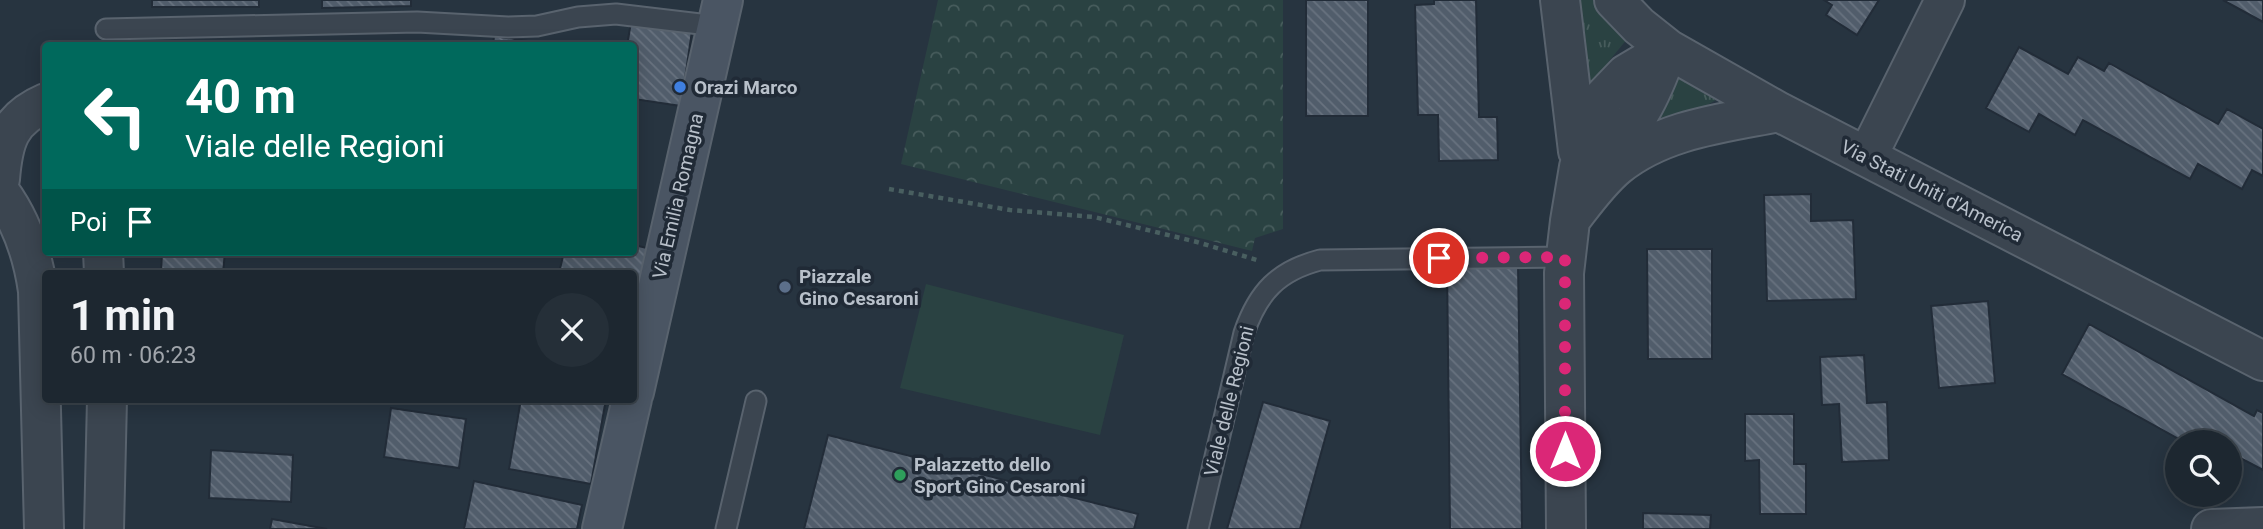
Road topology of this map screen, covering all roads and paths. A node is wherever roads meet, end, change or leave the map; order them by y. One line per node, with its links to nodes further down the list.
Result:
1 (1560, 0): 12 (street)
2 (1614, 0): 6 (street, Via Stati Uniti d'America)
3 (1945, 0): 11 (street)
4 (720, 13): 5 (lane); 19 (main road, Via Emilia Romagna)
5 (106, 29)
6 (1668, 49): 10 (street, Via Stati Uniti d'America); 12 (street)
7 (0, 99): 8 (street)
8 (42, 102)
9 (42, 104): 13 (street)
10 (1779, 111): 11 (street, Via Stati Uniti d'America); 16 (street)
11 (1867, 157): 18 (street, Via Stati Uniti d'America)
12 (1579, 167): 16 (street)
13 (0, 178)
14 (889, 189): 17 (path)
15 (0, 192): 24 (street)
16 (1567, 239): 17 (lane, Viale delle Regioni); 29 (street)
17 (1291, 271): 28 (lane, Viale delle Regioni)
18 (2263, 361)
19 (637, 379)
20 (756, 401): 27 (lane)
21 (107, 403): 25 (street)
22 (631, 403): 26 (main road)
23 (2263, 527): 30 (street)
24 (44, 529)
25 (104, 529)
26 (603, 529)
27 (726, 529)
28 (1198, 529)
29 (1566, 529)
30 (2211, 529)

